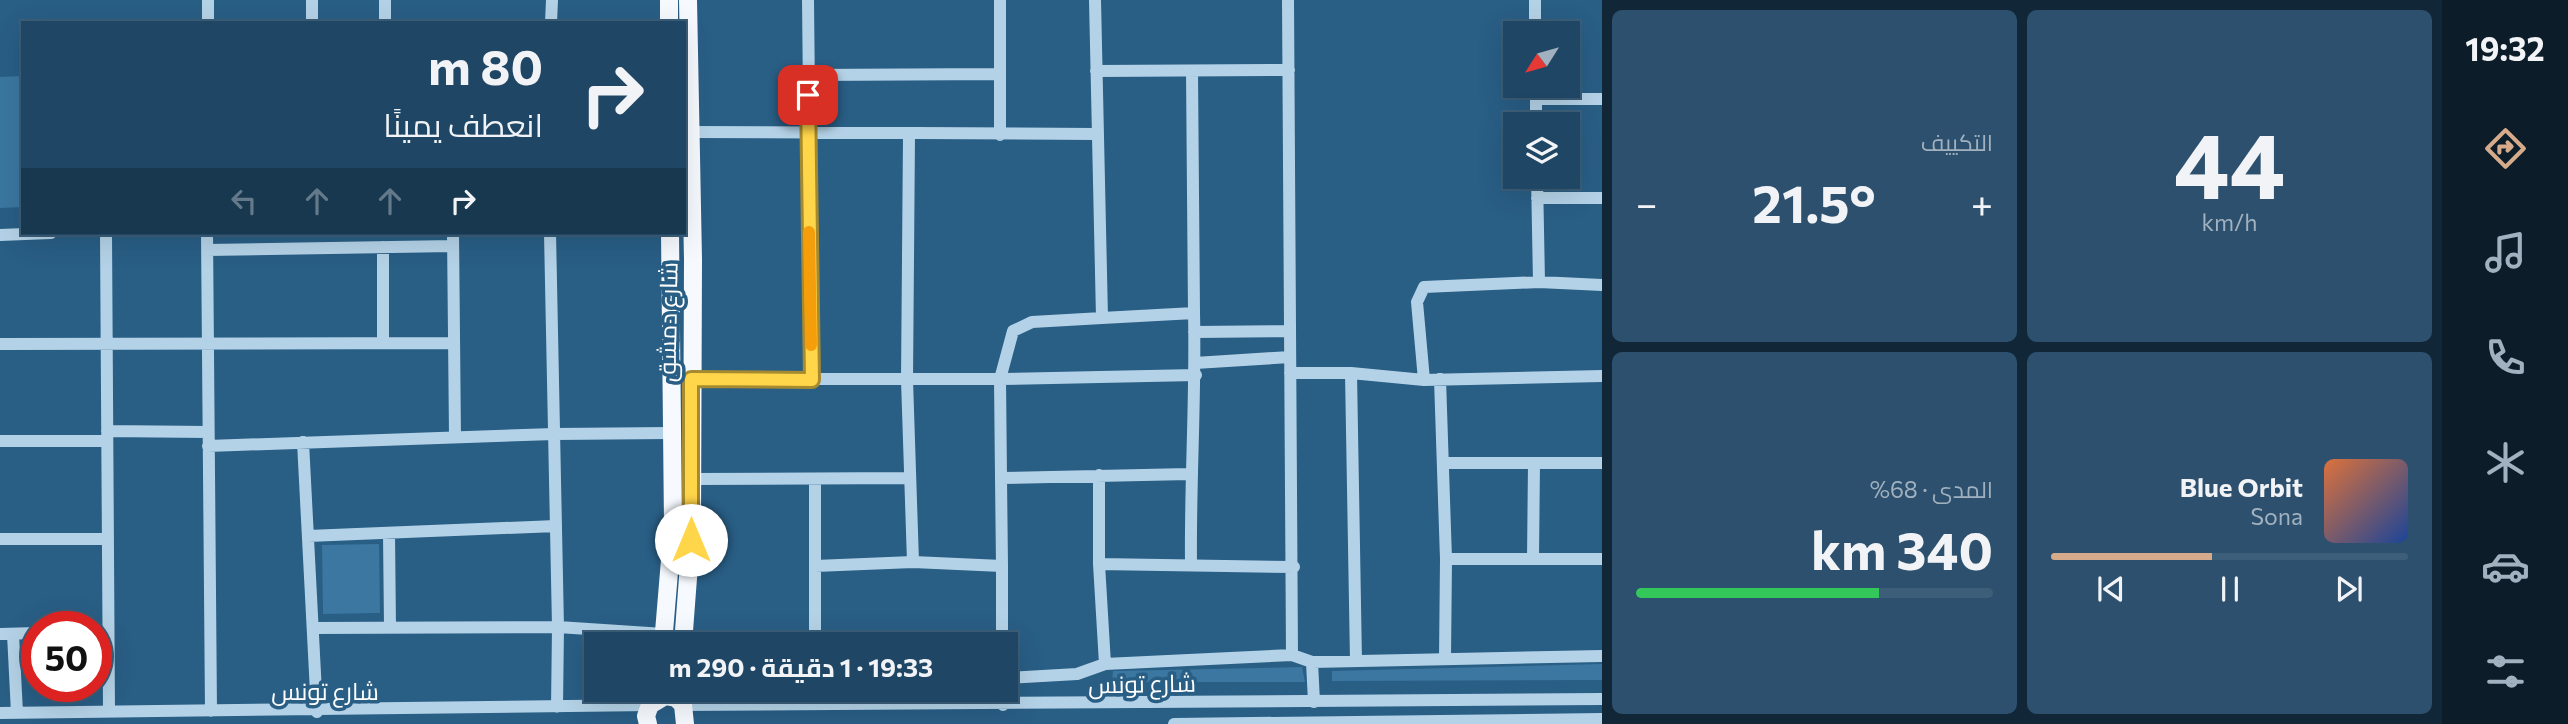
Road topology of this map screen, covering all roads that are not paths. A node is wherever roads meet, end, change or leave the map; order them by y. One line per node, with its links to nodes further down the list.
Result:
1 (208, 0): 12 (street)
2 (312, 0): 13 (street)
3 (385, 0): 14 (street)
4 (552, 0): 15 (street)
5 (669, 0): 16 (main road)
6 (688, 0): 25 (main road, شارع دمشق)
7 (808, 0): 22 (street)
8 (1000, 0): 21 (street)
9 (1095, 0): 19 (street)
10 (1288, 0): 18 (street)
11 (1535, 0): 17 (street)
12 (208, 21)
13 (312, 21)
14 (385, 21)
15 (551, 21)
16 (669, 21)
17 (1535, 21)
18 (1289, 70): 20 (street); 46 (street)
19 (1096, 71): 20 (street); 27 (street)
20 (1192, 71): 44 (street)
21 (1000, 74): 22 (street); 29 (street)
22 (809, 75): 26 (street)
23 (1580, 97): 24 (street)
24 (1602, 99)
25 (689, 132): 26 (street); 58 (main road, شارع دمشق)
26 (808, 134): 28 (street); 61 (street)
27 (1097, 134): 29 (street); 45 (street)
28 (909, 135): 29 (street); 62 (street)
29 (1000, 135)
30 (1537, 189): 31 (street)
31 (1537, 198): 32 (street); 42 (street)
32 (1602, 198)
33 (21, 234): 34 (street)
34 (0, 235)
35 (106, 235): 49 (street)
36 (206, 235): 41 (street)
37 (550, 235): 66 (street)
38 (670, 235): 65 (main road, شارع دمشق)
39 (453, 239): 40 (street); 51 (street)
40 (383, 247): 41 (street); 50 (street)
41 (206, 250): 48 (street)
42 (1539, 282): 43 (street); 63 (street)
43 (1602, 285)
44 (1194, 313): 45 (street); 47 (street)
45 (1102, 318): 59 (street)
46 (1290, 331): 47 (street); 53 (street)
47 (1194, 332): 54 (street)
48 (208, 342): 49 (street); 50 (street); 64 (street)
49 (107, 343): 52 (street); 67 (street)
50 (383, 343): 51 (street)
51 (454, 343): 68 (street)
52 (0, 344)
53 (1290, 357): 54 (street); 55 (street)
54 (1196, 369): 59 (street); 75 (street)
55 (1290, 373): 56 (street); 94 (street)
56 (1351, 373): 63 (street); 108 (street)
57 (1602, 376): 60 (street)
58 (691, 379): 61 (street); 79 (main road, شارع دمشق)
59 (1000, 379): 62 (street); 78 (street)
60 (1440, 379): 63 (street); 72 (street)
61 (812, 380): 62 (street)
62 (907, 380): 77 (street)
63 (1424, 380)
64 (208, 432): 67 (street); 71 (street)
65 (670, 433): 66 (street); 100 (main road, شارع دمشق)
66 (554, 434): 68 (street); 81 (street)
67 (107, 436): 69 (street); 85 (street)
68 (455, 437): 70 (street)
69 (0, 441)
70 (303, 442): 71 (street); 83 (street)
71 (208, 446): 122 (street)
72 (1444, 463): 73 (street); 86 (street)
73 (1534, 463): 74 (street); 87 (street)
74 (1602, 463)
75 (1189, 474): 76 (street); 91 (street)
76 (1099, 475): 78 (street); 90 (street)
77 (910, 478): 80 (street); 89 (street)
78 (1001, 478): 93 (street)
79 (691, 479): 80 (street); 101 (main road, شارع دمشق)
80 (815, 480): 92 (street)
81 (556, 526): 82 (street); 96 (street)
82 (389, 533): 83 (street); 98 (street)
83 (308, 536): 97 (street)
84 (0, 539): 85 (street)
85 (108, 539): 95 (street)
86 (1446, 559): 87 (street); 107 (street)
87 (1533, 559): 88 (street)
88 (1602, 559)
89 (913, 562): 92 (street); 93 (street)
90 (1099, 564): 91 (street); 110 (street)
91 (1191, 564): 94 (street)
92 (815, 566): 102 (street)
93 (1002, 566): 103 (street)
94 (1294, 567): 105 (street)
95 (103, 611)
96 (558, 627): 98 (street); 99 (street); 121 (street)
97 (313, 628): 98 (street); 124 (street)
98 (390, 628)
99 (602, 632)
100 (664, 632)
101 (684, 632)
102 (815, 632)
103 (1002, 632)
104 (7, 634): 126 (street)
105 (1292, 655): 109 (street); 110 (street)
106 (1602, 656): 107 (street)
107 (1445, 659): 108 (street)
108 (1356, 661): 109 (street)
109 (1311, 662): 119 (street)
110 (1105, 664): 111 (street)
111 (1018, 677)
112 (1602, 699): 113 (street, شارع تونس)
113 (1435, 701): 119 (street, شارع تونس); 129 (street)
114 (107, 702): 123 (street)
115 (610, 702): 121 (street, شارع تونس)
116 (653, 702): 132 (main road)
117 (680, 702): 133 (main road)
118 (864, 702): 120 (street, شارع تونس)
119 (1314, 702): 120 (street, شارع تونس)
120 (1003, 705)
121 (556, 707): 124 (street, شارع تونس)
122 (211, 711): 123 (street, شارع تونس); 124 (street, شارع تونس)
123 (108, 712): 127 (street, شارع تونس)
124 (317, 712)
125 (0, 713): 126 (street, شارع تونس)
126 (17, 713): 127 (street, شارع تونس)
127 (90, 718)
128 (1602, 719): 130 (street, شارع تونس)
129 (1434, 721): 130 (street, شارع تونس); 131 (street, شارع تونس)
130 (1494, 722)
131 (1378, 723): 135 (street, شارع تونس)
132 (648, 724)
133 (685, 724)
134 (1174, 724): 135 (street, شارع تونس)
135 (1235, 724)

